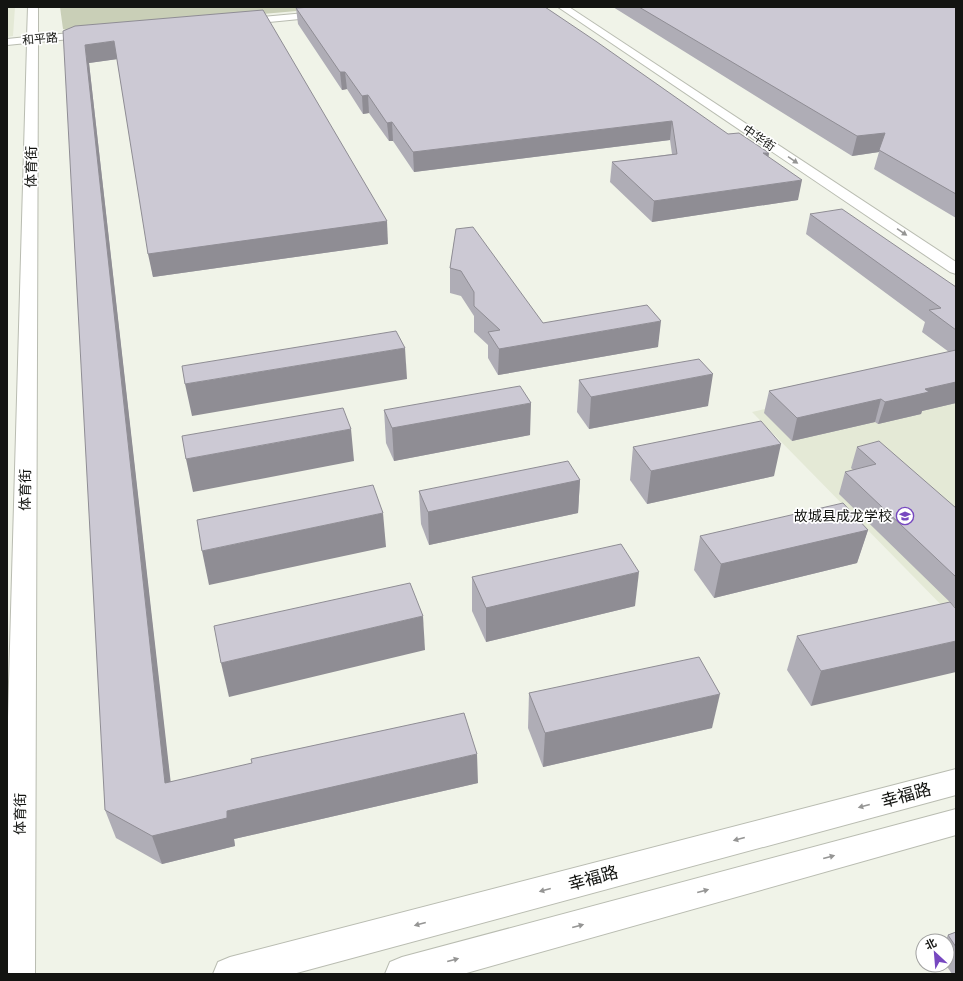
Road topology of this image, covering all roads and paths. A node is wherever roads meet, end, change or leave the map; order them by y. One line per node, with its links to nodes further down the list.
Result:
1 (33, 7): 7 (street, 体育街)
2 (563, 7): 10 (street, 中华街, one-way to 10)
3 (576, 7): 9 (street, 中华街)
4 (338, 13): 5 (street)
5 (228, 23)
6 (103, 33): 7 (street, 和平路)
7 (33, 40): 8 (street, 和平路); 13 (street, 体育街)
8 (7, 42)
9 (937, 241)
10 (956, 269)
11 (956, 782): 14 (street, 幸福路, one-way to 14)
12 (956, 822): 15 (street, one-way to 12)
13 (18, 974)
14 (230, 974)
15 (402, 974)

